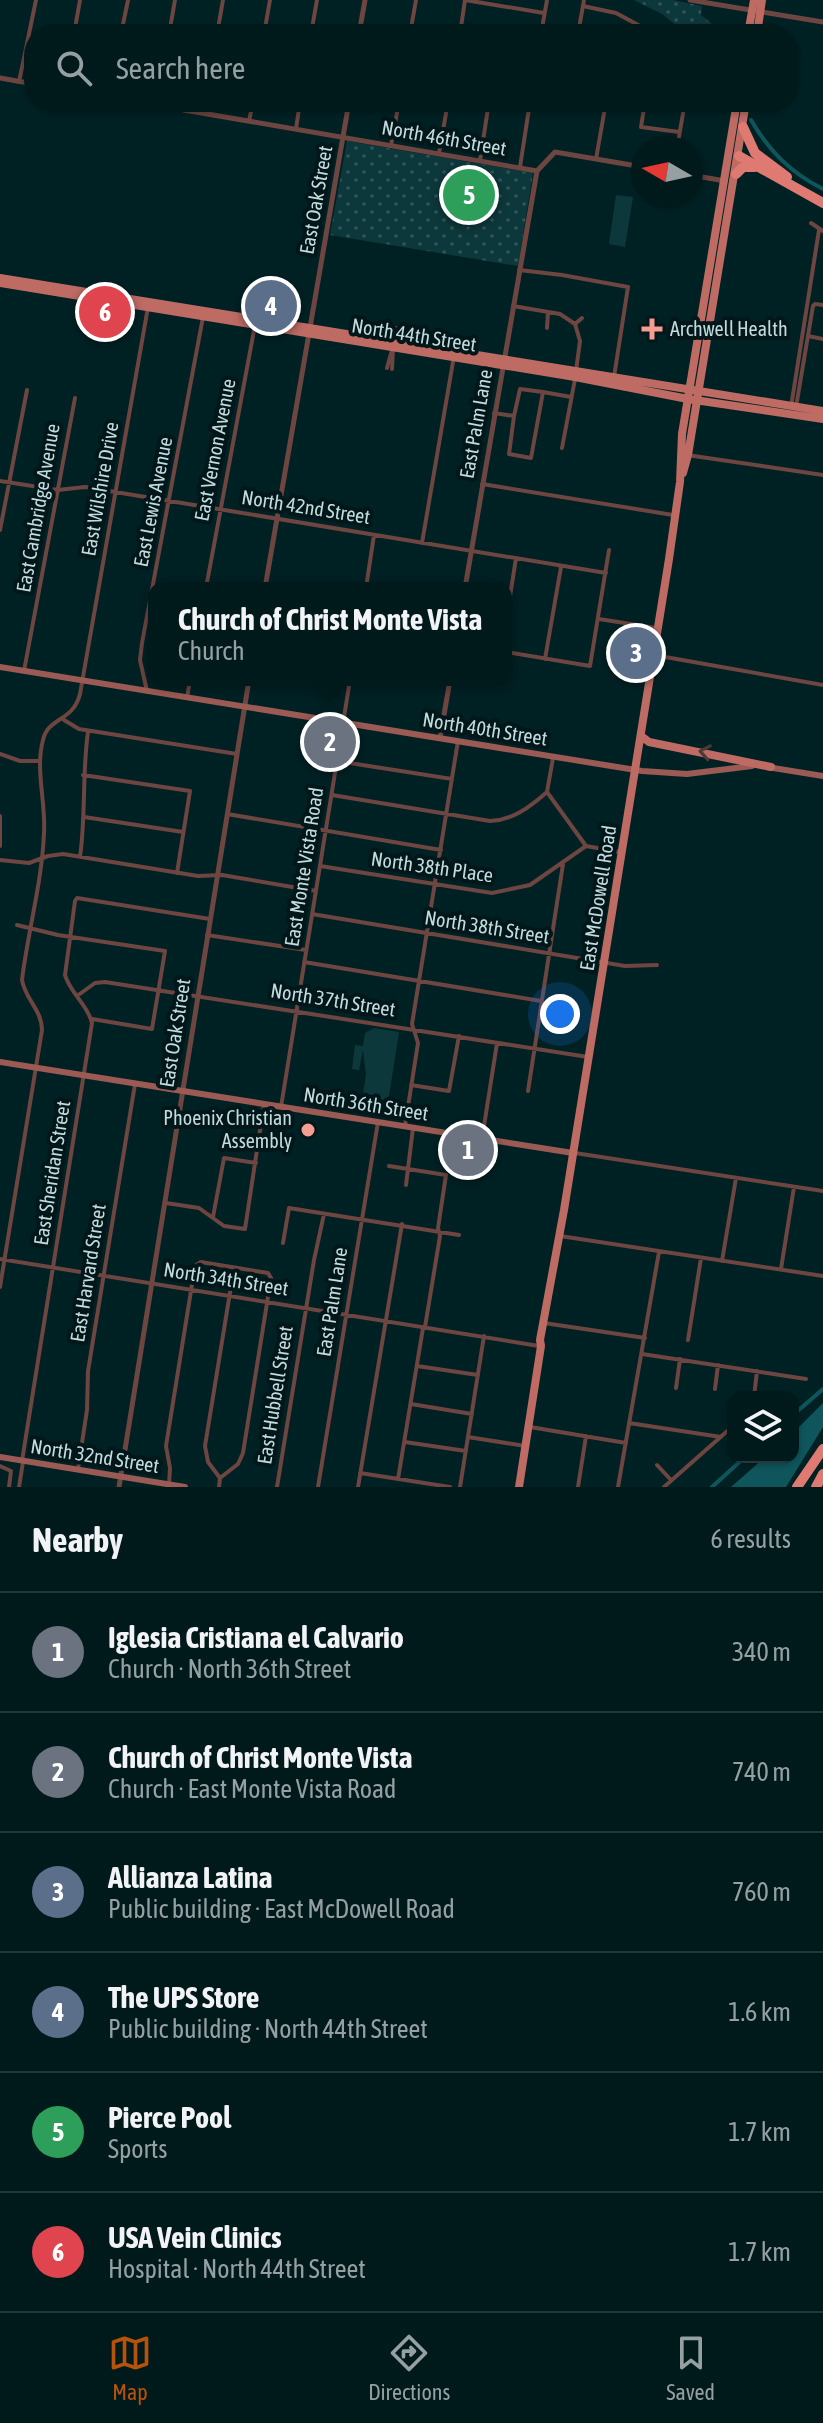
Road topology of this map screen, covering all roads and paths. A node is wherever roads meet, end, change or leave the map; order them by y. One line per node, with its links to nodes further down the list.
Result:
1 (36, 0): 20 (street)
2 (80, 0): 21 (street)
3 (128, 0): 22 (street)
4 (175, 0): 23 (street)
5 (223, 0): 24 (street)
6 (270, 0): 25 (street)
7 (317, 0): 26 (street)
8 (365, 0): 27 (street)
9 (416, 0): 28 (street)
10 (465, 0): 15 (street); 29 (street)
11 (547, 0): 18 (street)
12 (690, 0): 17 (street)
13 (754, 0): 17 (main road)
14 (762, 0): 17 (main road)
15 (505, 3): 18 (street)
16 (583, 3): 31 (street); 32 (street)
17 (756, 12): 19 (street); 33 (main road); 34 (main road)
18 (544, 13): 30 (street)
19 (823, 22)
20 (31, 24)
21 (76, 24)
22 (123, 24)
23 (171, 24)
24 (219, 24)
25 (266, 24)
26 (313, 24)
27 (361, 24)
28 (412, 24)
29 (461, 24)
30 (542, 24)
31 (580, 24)
32 (636, 24)
33 (752, 24)
34 (757, 24)
35 (24, 58): 37 (street)
36 (0, 78): 37 (street)
37 (19, 82): 38 (street)
38 (24, 83)
39 (198, 112): 52 (street, North 46th Street)
40 (251, 112): 53 (street)
41 (299, 112): 55 (street)
42 (347, 112): 58 (street, East Oak Street)
43 (397, 112): 59 (street)
44 (446, 112): 60 (street)
45 (487, 112): 63 (street)
46 (528, 112): 65 (street)
47 (604, 112): 62 (street)
48 (643, 112): 56 (street)
49 (683, 112): 56 (street)
50 (737, 112): 61 (main road, East McDowell Road)
51 (745, 112): 54 (main road, East McDowell Road)
52 (203, 113): 53 (street, North 46th Street)
53 (249, 121): 55 (street, North 46th Street)
54 (743, 127): 61 (main road, East McDowell Road); 70 (highway)
55 (296, 129): 58 (street, North 46th Street)
56 (679, 132): 57 (street)
57 (678, 136)
58 (343, 137): 59 (street, North 46th Street); 92 (street, East Oak Street)
59 (391, 145): 60 (street, North 46th Street)
60 (439, 153): 63 (street, North 46th Street)
61 (735, 153): 66 (highway); 68 (main road, East McDowell Road); 70 (highway); 71 (main road, East McDowell Road)
62 (596, 159): 64 (street); 67 (street)
63 (480, 160): 65 (street, North 46th Street)
64 (631, 165)
65 (520, 167): 67 (street, North 46th Street)
66 (760, 169): 68 (highway); 73 (highway)
67 (537, 171): 79 (street, East Palm Lane)
68 (736, 174): 74 (main road, East McDowell Road)
69 (703, 177): 71 (street)
70 (787, 177): 72 (highway)
71 (726, 181): 74 (main road, East McDowell Road)
72 (823, 196)
73 (823, 203)
74 (728, 205): 77 (main road, East McDowell Road); 78 (main road, East McDowell Road)
75 (811, 223): 76 (street)
76 (821, 231): 106 (street)
77 (725, 239): 78 (main road); 81 (main road, East McDowell Road)
78 (716, 243): 81 (main road, East McDowell Road)
79 (519, 270): 84 (street, East Palm Lane); 100 (street)
80 (0, 280): 82 (main road, North 44th Street)
81 (711, 299): 103 (main road, East McDowell Road)
82 (149, 305): 86 (main road, North 44th Street); 118 (street, East Wilshire Drive)
83 (823, 305): 93 (street)
84 (513, 306): 85 (street); 97 (street, East Palm Lane)
85 (548, 312): 89 (street); 91 (street)
86 (203, 314): 88 (main road, North 44th Street); 119 (street, East Lewis Avenue)
87 (582, 318): 89 (street)
88 (256, 322): 92 (main road, North 44th Street); 120 (street, East Vernon Avenue)
89 (575, 324): 99 (street)
90 (396, 328): 95 (street)
91 (547, 328)
92 (310, 331): 95 (main road, North 44th Street); 122 (street, East Oak Street)
93 (808, 336): 94 (street); 106 (street)
94 (823, 339)
95 (394, 344): 96 (main road, North 44th Street); 98 (street)
96 (454, 354): 97 (main road, North 44th Street); 125 (street)
97 (503, 362): 99 (main road, North 44th Street); 108 (street, East Palm Lane)
98 (389, 369)
99 (575, 374): 100 (main road, North 44th Street); 104 (street)
100 (613, 381): 103 (main road, North 44th Street)
101 (27, 390): 115 (street)
102 (543, 392): 104 (street); 109 (street); 109 (street)
103 (693, 395): 106 (main road, North 44th Street); 112 (main road, East McDowell Road)
104 (571, 397): 111 (street)
105 (75, 398): 117 (street, East Cambridge Avenue)
106 (792, 409): 107 (main road, North 44th Street); 110 (main road, North 44th Street)
107 (823, 411)
108 (494, 413): 109 (street); 116 (street, East Palm Lane)
109 (514, 416)
110 (823, 419)
111 (562, 448)
112 (684, 455): 113 (street); 121 (main road, East McDowell Road)
113 (823, 475)
114 (0, 481): 115 (street, North 42nd Street)
115 (9, 482): 117 (street, North 42nd Street); 123 (street)
116 (482, 484): 121 (street); 127 (street, East Palm Lane)
117 (58, 490): 118 (street, North 42nd Street); 144 (street, East Cambridge Avenue)
118 (116, 492): 119 (street, North 42nd Street); 145 (street, East Wilshire Drive)
119 (168, 501): 120 (street, North 42nd Street); 131 (street, East Lewis Avenue)
120 (220, 510): 122 (street, North 42nd Street); 132 (street, East Vernon Avenue)
121 (675, 516): 139 (main road, East McDowell Road)
122 (277, 518): 124 (street, North 42nd Street); 133 (street, East Oak Street)
123 (0, 530)
124 (375, 534): 125 (street, North 42nd Street); 134 (street)
125 (422, 543): 127 (street, North 42nd Street)
126 (609, 550): 130 (street)
127 (471, 551): 128 (street, North 42nd Street); 135 (street, East Palm Lane)
128 (516, 558): 129 (street, North 42nd Street); 136 (street)
129 (561, 565): 130 (street, North 42nd Street); 142 (street)
130 (606, 573): 138 (street)
131 (154, 582)
132 (207, 582)
133 (266, 582)
134 (367, 582)
135 (466, 582)
136 (512, 584)
137 (148, 615): 151 (street, East Lewis Avenue)
138 (599, 619): 139 (street); 142 (street)
139 (658, 628): 141 (main road, East McDowell Road)
140 (512, 653): 142 (street)
141 (654, 655): 146 (street); 159 (main road, East McDowell Road)
142 (545, 659)
143 (0, 667): 144 (main road, North 40th Street)
144 (24, 671): 145 (main road, North 40th Street)
145 (82, 681): 151 (main road, North 40th Street); 154 (street, East Wilshire Drive)
146 (823, 685)
147 (189, 686): 152 (street)
148 (248, 686): 153 (street, East Oak Street)
149 (349, 686): 156 (street, East Monte Vista Road)
150 (449, 686): 160 (street)
151 (147, 691): 152 (main road, North 40th Street)
152 (187, 698): 153 (main road, North 40th Street)
153 (245, 707): 156 (main road, North 40th Street); 163 (street, East Oak Street)
154 (64, 719): 157 (street); 158 (street)
155 (44, 721): 157 (street)
156 (343, 723): 160 (main road, North 40th Street); 166 (street, East Monte Vista Road)
157 (49, 726): 165 (street)
158 (88, 730): 163 (street); 169 (street)
159 (641, 736): 167 (main road, one-way to 159); 168 (main road, East McDowell Road)
160 (440, 738): 161 (main road, North 40th Street)
161 (458, 741): 164 (main road, North 40th Street); 171 (street)
162 (0, 754): 165 (street)
163 (237, 754): 174 (street, East Oak Street)
164 (553, 757): 168 (main road, North 40th Street); 172 (street)
165 (40, 761): 186 (street)
166 (337, 761): 171 (street); 173 (street, East Monte Vista Road)
167 (771, 767): 168 (main road, North 40th Street); 170 (main road, North 40th Street)
168 (635, 770): 183 (main road, East McDowell Road)
169 (83, 775): 177 (street); 178 (street)
170 (823, 776)
171 (452, 779): 175 (street)
172 (547, 792): 175 (street); 181 (street)
173 (332, 795): 175 (street); 179 (street, East Monte Vista Road)
174 (227, 814): 179 (street); 190 (street, East Oak Street)
175 (446, 814): 182 (street)
176 (0, 816): 180 (street)
177 (84, 817): 178 (street); 184 (street)
178 (183, 832): 189 (street)
179 (326, 832): 182 (street); 188 (street, East Monte Vista Road)
180 (0, 846)
181 (586, 846): 183 (street); 187 (street, North 38th Place)
182 (441, 850): 191 (street)
183 (622, 852): 203 (main road, East McDowell Road)
184 (80, 857): 186 (street); 189 (street)
185 (0, 860): 186 (street)
186 (41, 860): 196 (street)
187 (563, 864): 191 (street, North 38th Place); 201 (street)
188 (320, 866): 191 (street, North 38th Place); 192 (street, East Monte Vista Road)
189 (177, 873): 190 (street)
190 (217, 875): 192 (street); 194 (street, East Oak Street)
191 (435, 885): 197 (street)
192 (316, 891): 193 (street, East Monte Vista Road)
193 (312, 914): 197 (street, North 38th Street); 200 (street, East Monte Vista Road)
194 (210, 919): 198 (street, East Oak Street); 199 (street)
195 (17, 925): 196 (street)
196 (31, 927): 199 (street); 218 (street)
197 (427, 933): 201 (street, North 38th Street); 205 (street)
198 (207, 935): 200 (street); 207 (street, East Oak Street)
199 (69, 937): 206 (street); 208 (street)
200 (306, 950): 202 (street, East Monte Vista Road)
201 (549, 953): 203 (street, North 38th Street); 209 (street)
202 (304, 962): 205 (street); 210 (street, East Monte Vista Road)
203 (604, 962): 204 (street, North 38th Street); 216 (main road, East McDowell Road)
204 (657, 965)
205 (419, 981): 209 (street); 212 (street)
206 (158, 990): 207 (street, North 37th Street); 208 (street, North 37th Street); 211 (street)
207 (197, 994): 210 (street, North 37th Street); 222 (street, East Oak Street)
208 (76, 996): 211 (street)
209 (541, 1001): 215 (street)
210 (297, 1010): 212 (street, North 37th Street); 225 (street, East Monte Vista Road)
211 (92, 1019): 219 (street, East Sheridan Street)
212 (412, 1029): 213 (street, North 37th Street); 221 (street)
213 (459, 1036): 214 (street, North 37th Street); 221 (street)
214 (497, 1043): 215 (street, North 37th Street); 228 (street)
215 (534, 1048): 216 (street, North 37th Street); 223 (street)
216 (588, 1057): 229 (main road, East McDowell Road)
217 (0, 1062): 218 (main road, North 36th Street)
218 (36, 1067): 219 (main road, North 36th Street); 248 (street)
219 (84, 1075): 220 (main road, North 36th Street); 250 (street, East Sheridan Street)
220 (135, 1083): 222 (main road, North 36th Street); 253 (street, East Harvard Street)
221 (411, 1085): 227 (street)
222 (182, 1091): 224 (main road, North 36th Street); 237 (street, East Oak Street)
223 (528, 1091)
224 (264, 1104): 225 (main road, North 36th Street); 230 (street)
225 (281, 1107): 226 (main road, North 36th Street)
226 (378, 1122): 227 (main road, North 36th Street); 240 (street, East Palm Lane)
227 (409, 1127): 228 (main road, North 36th Street); 232 (street)
228 (482, 1139): 229 (main road, North 36th Street)
229 (573, 1153): 233 (street, North 36th Street); 244 (main road, East McDowell Road)
230 (256, 1163): 239 (street); 239 (street)
231 (389, 1166): 232 (street)
232 (407, 1169): 234 (street); 242 (street)
233 (736, 1178): 235 (street, North 36th Street); 249 (street)
234 (406, 1185)
235 (794, 1187): 236 (street, North 36th Street); 252 (street)
236 (823, 1191)
237 (163, 1203): 239 (street); 255 (street, East Oak Street)
238 (324, 1214): 240 (street); 245 (street); 260 (street, East Hubbell Street)
239 (213, 1218)
240 (362, 1219): 241 (street); 261 (street, East Palm Lane)
241 (402, 1224): 242 (street); 262 (street)
242 (439, 1232): 243 (street); 264 (street)
243 (459, 1235)
244 (559, 1236): 246 (street); 263 (main road, East McDowell Road)
245 (283, 1243)
246 (659, 1252): 247 (street); 266 (street)
247 (701, 1258): 249 (street); 267 (street)
248 (2, 1260): 250 (street, North 34th Street); 256 (street)
249 (722, 1261): 252 (street)
250 (53, 1268): 253 (street, North 34th Street); 295 (street, East Sheridan Street)
251 (234, 1268): 257 (street); 258 (street); 259 (street)
252 (781, 1269): 254 (street)
253 (104, 1276): 255 (street, North 34th Street); 298 (street, East Harvard Street)
254 (823, 1276)
255 (152, 1284): 257 (street, North 34th Street); 301 (street, East Oak Street)
256 (0, 1287)
257 (192, 1290): 258 (street, North 34th Street); 305 (street)
258 (230, 1296): 259 (street, North 34th Street); 302 (street)
259 (267, 1302): 260 (street, North 34th Street); 302 (street)
260 (306, 1308): 261 (street, North 34th Street); 312 (street, East Hubbell Street)
261 (347, 1314): 262 (street, North 34th Street); 313 (street, East Palm Lane)
262 (386, 1321): 264 (street, North 34th Street); 299 (street)
263 (545, 1321): 266 (street); 268 (main road, East McDowell Road)
264 (424, 1327): 265 (street, North 34th Street); 272 (street)
265 (484, 1336): 268 (street, North 34th Street); 274 (street)
266 (645, 1338): 269 (street)
267 (688, 1340)
268 (541, 1346): 284 (main road, East McDowell Road)
269 (642, 1354): 270 (street); 283 (street)
270 (680, 1359): 271 (street); 278 (street)
271 (718, 1365): 273 (street); 279 (street)
272 (417, 1366): 274 (street); 281 (street)
273 (757, 1371): 275 (street); 280 (street)
274 (478, 1375): 282 (street)
275 (780, 1375): 276 (street); 277 (street)
276 (806, 1379)
277 (779, 1382)
278 (676, 1388)
279 (715, 1389)
280 (755, 1391)
281 (410, 1404): 282 (street); 289 (street)
282 (472, 1414): 287 (street)
283 (629, 1423): 288 (street); 290 (street)
284 (528, 1427): 286 (street); 291 (main road, East McDowell Road)
285 (727, 1432): 288 (street)
286 (586, 1436): 290 (street); 318 (street)
287 (468, 1437): 291 (street); 293 (street)
288 (721, 1437): 304 (street)
289 (404, 1442): 293 (street); 303 (street)
290 (626, 1443): 319 (street)
291 (525, 1446): 317 (main road, East McDowell Road)
292 (823, 1449): 321 (highway)
293 (466, 1451): 316 (street)
294 (2, 1458): 295 (main road, North 32nd Street); 297 (street)
295 (22, 1461): 298 (main road, North 32nd Street); 308 (street, East Sheridan Street)
296 (657, 1465): 304 (street)
297 (1, 1466): 307 (street)
298 (78, 1469): 301 (main road, North 32nd Street)
299 (360, 1473): 303 (street); 314 (street)
300 (823, 1474): 322 (highway)
301 (121, 1476): 305 (main road, North 32nd Street); 309 (street, East Oak Street)
302 (220, 1478): 311 (street)
303 (398, 1479): 306 (street)
304 (671, 1480): 320 (street)
305 (169, 1486): 310 (main road, North 32nd Street)
306 (440, 1486): 315 (street)
307 (9, 1487)
308 (19, 1487)
309 (119, 1487)
310 (185, 1487)
311 (219, 1487)
312 (277, 1487)
313 (318, 1487)
314 (358, 1487)
315 (450, 1487)
316 (460, 1487)
317 (519, 1487)
318 (578, 1487)
319 (618, 1487)
320 (664, 1487)
321 (797, 1487)
322 (816, 1487)

